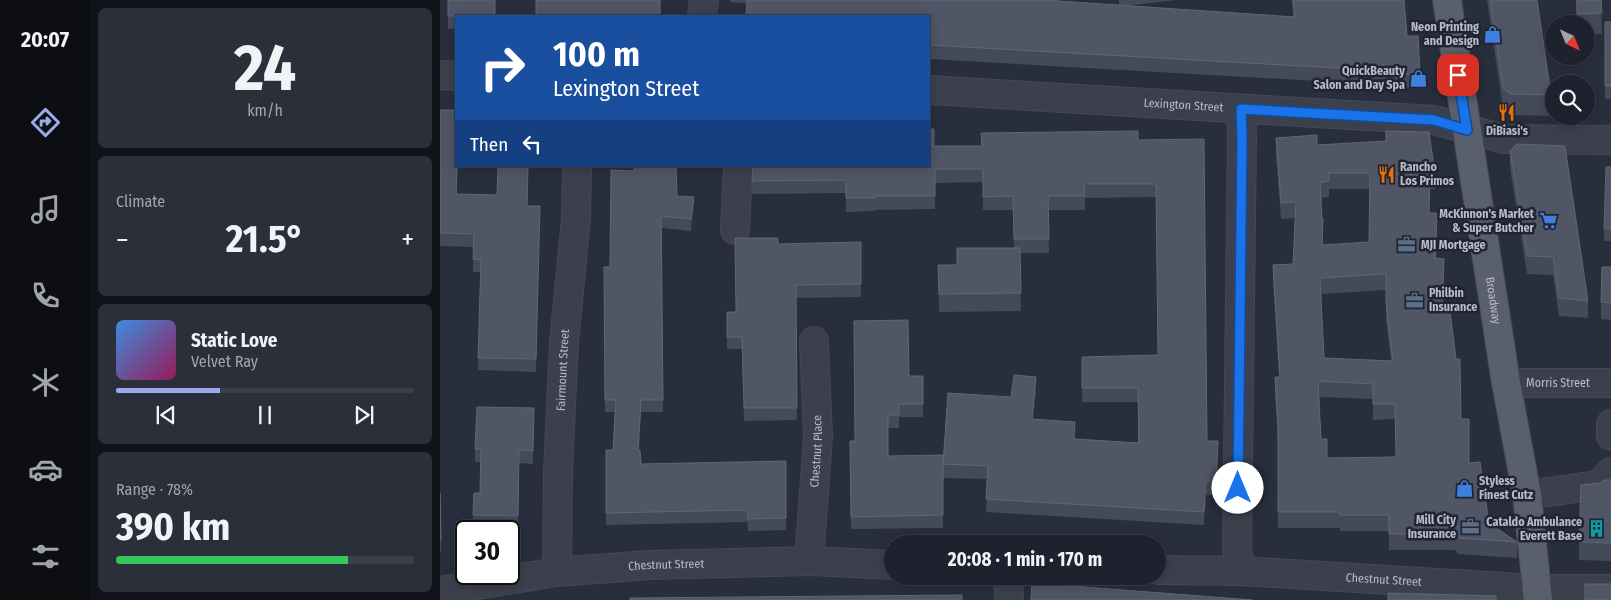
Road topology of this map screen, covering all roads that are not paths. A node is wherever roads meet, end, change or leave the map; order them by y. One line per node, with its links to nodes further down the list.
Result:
1 (704, 0): 3 (street)
2 (1447, 0): 8 (main road, Broadway)
3 (702, 15)
4 (440, 76): 5 (street)
5 (455, 76)
6 (930, 90): 7 (street, Lexington Street)
7 (1241, 109): 8 (street, Lexington Street); 23 (street)
8 (1467, 130): 9 (street, Lexington Street); 14 (main road, Broadway)
9 (1611, 140)
10 (577, 167): 24 (street, Fairmount Street)
11 (738, 167): 12 (street)
12 (735, 230)
13 (814, 341): 20 (street, Chestnut Place)
14 (1506, 383): 15 (street, Morris Street); 19 (main road, Broadway)
15 (1611, 383)
16 (1611, 424): 17 (street)
17 (1611, 436)
18 (1611, 472): 19 (street)
19 (1527, 495): 28 (main road, Broadway)
20 (809, 561): 21 (street, Chestnut Street); 24 (street, Chestnut Street)
21 (884, 565)
22 (1166, 570): 23 (street, Chestnut Street)
23 (1240, 571): 28 (street, Chestnut Street)
24 (557, 572): 27 (street, Chestnut Street)
25 (1008, 585): 29 (street)
26 (1611, 589): 28 (street, Chestnut Street)
27 (440, 591)
28 (1537, 594)
29 (1009, 600)

